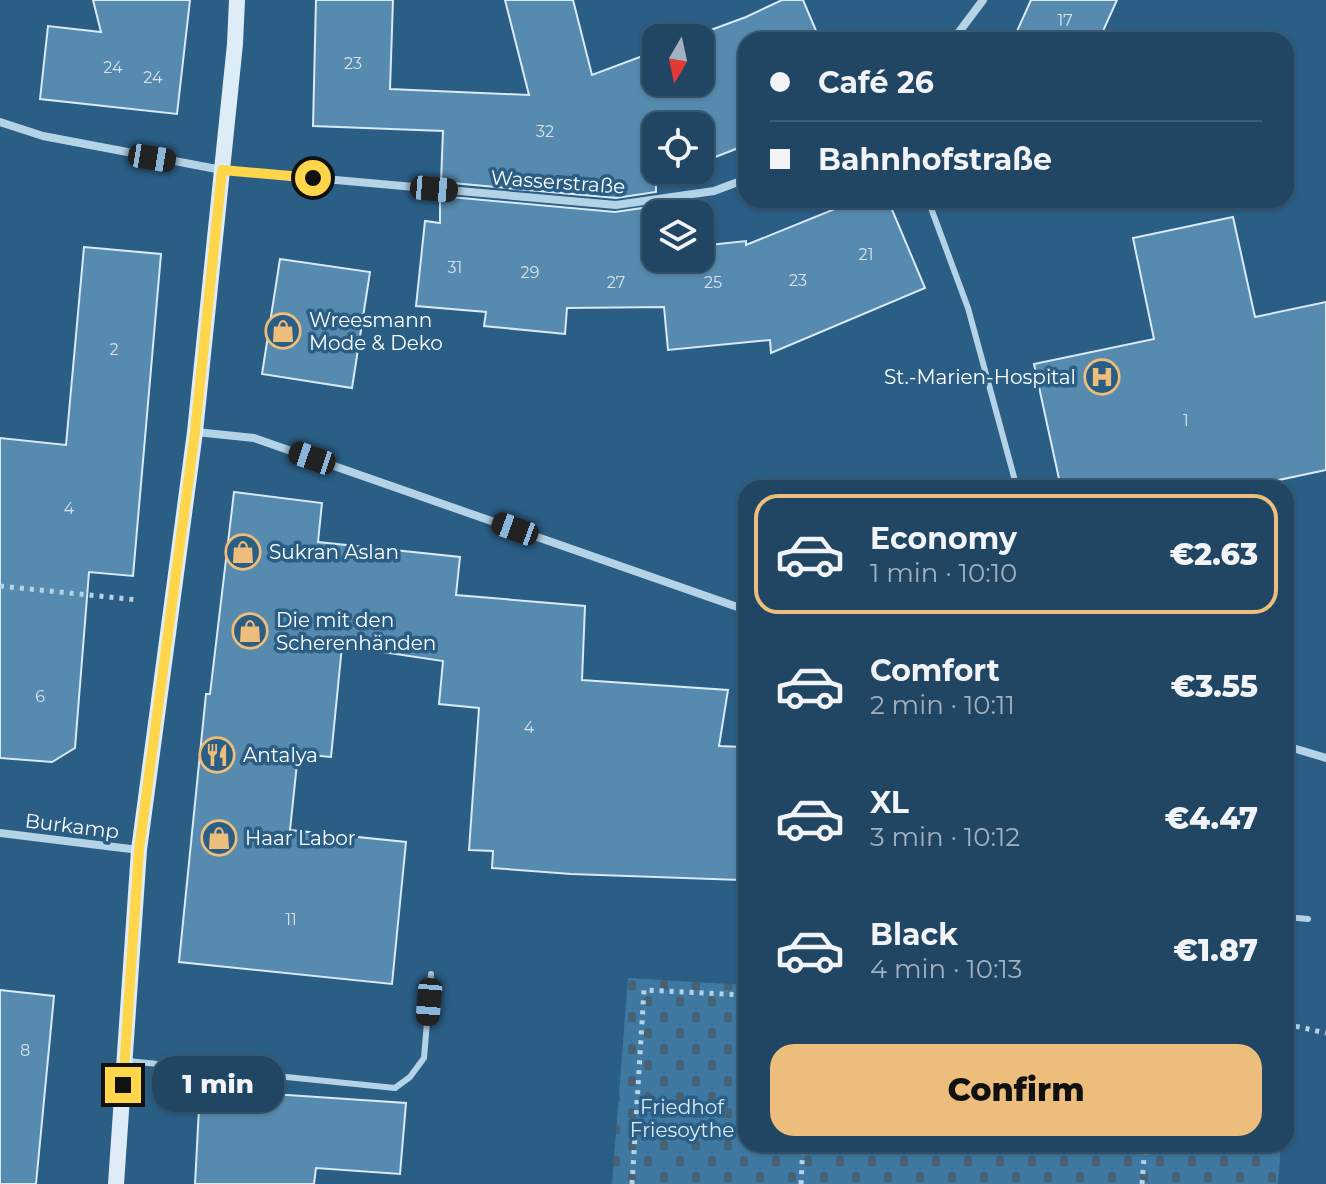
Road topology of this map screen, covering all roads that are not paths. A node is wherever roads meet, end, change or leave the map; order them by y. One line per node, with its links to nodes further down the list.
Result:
1 (237, 0): 5 (street)
2 (983, 0): 3 (street)
3 (959, 32)
4 (0, 122): 5 (street, Wasserstraße)
5 (222, 170): 6 (street, Wasserstraße); 8 (street)
6 (738, 182)
7 (931, 208): 9 (lane)
8 (195, 432): 10 (street); 14 (street)
9 (1015, 480)
10 (738, 607)
11 (1294, 748): 12 (street)
12 (1326, 758)
13 (0, 833): 14 (street, Burkamp)
14 (139, 850): 18 (street)
15 (1294, 918): 16 (lane)
16 (1308, 919)
17 (431, 974): 18 (lane)
18 (124, 1061): 19 (street)
19 (116, 1184)

